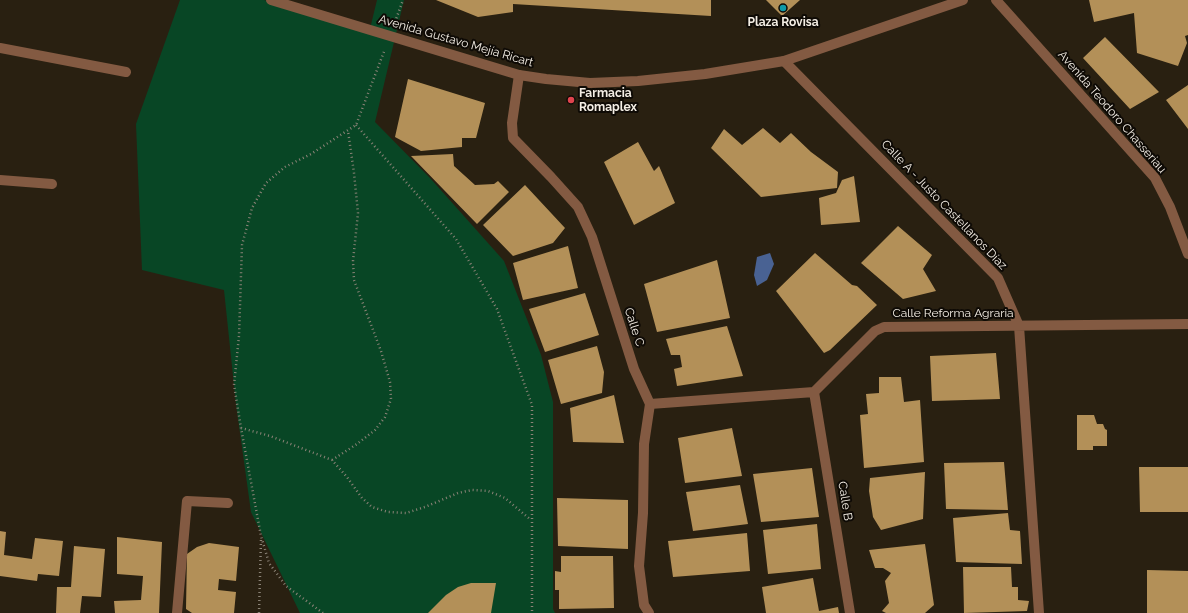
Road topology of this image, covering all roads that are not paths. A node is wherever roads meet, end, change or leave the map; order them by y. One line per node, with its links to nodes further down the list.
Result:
1 (271, 0): 7 (street, Avenida Gustavo Mejía Ricart)
2 (963, 0): 5 (street, Avenida Gustavo Mejía Ricart)
3 (996, 0): 10 (street, Avenida Teodoro Chasseriau)
4 (0, 48): 6 (street)
5 (784, 61): 7 (street, Avenida Gustavo Mejía Ricart); 12 (street, Calle A - Justo Castellanos Díaz)
6 (126, 72)
7 (519, 75): 14 (street, Calle C)
8 (0, 180): 9 (street)
9 (52, 184)
10 (1188, 254)
11 (1188, 324): 12 (street, Calle Reforma Agraria)
12 (1019, 326): 13 (street, Calle Reforma Agraria); 19 (street, Calle A - Justo Castellanos Díaz)
13 (814, 392): 14 (street); 18 (street, Calle B)
14 (650, 404): 17 (street)
15 (228, 503): 16 (street)
16 (177, 613)
17 (649, 613)
18 (850, 613)
19 (1039, 613)

